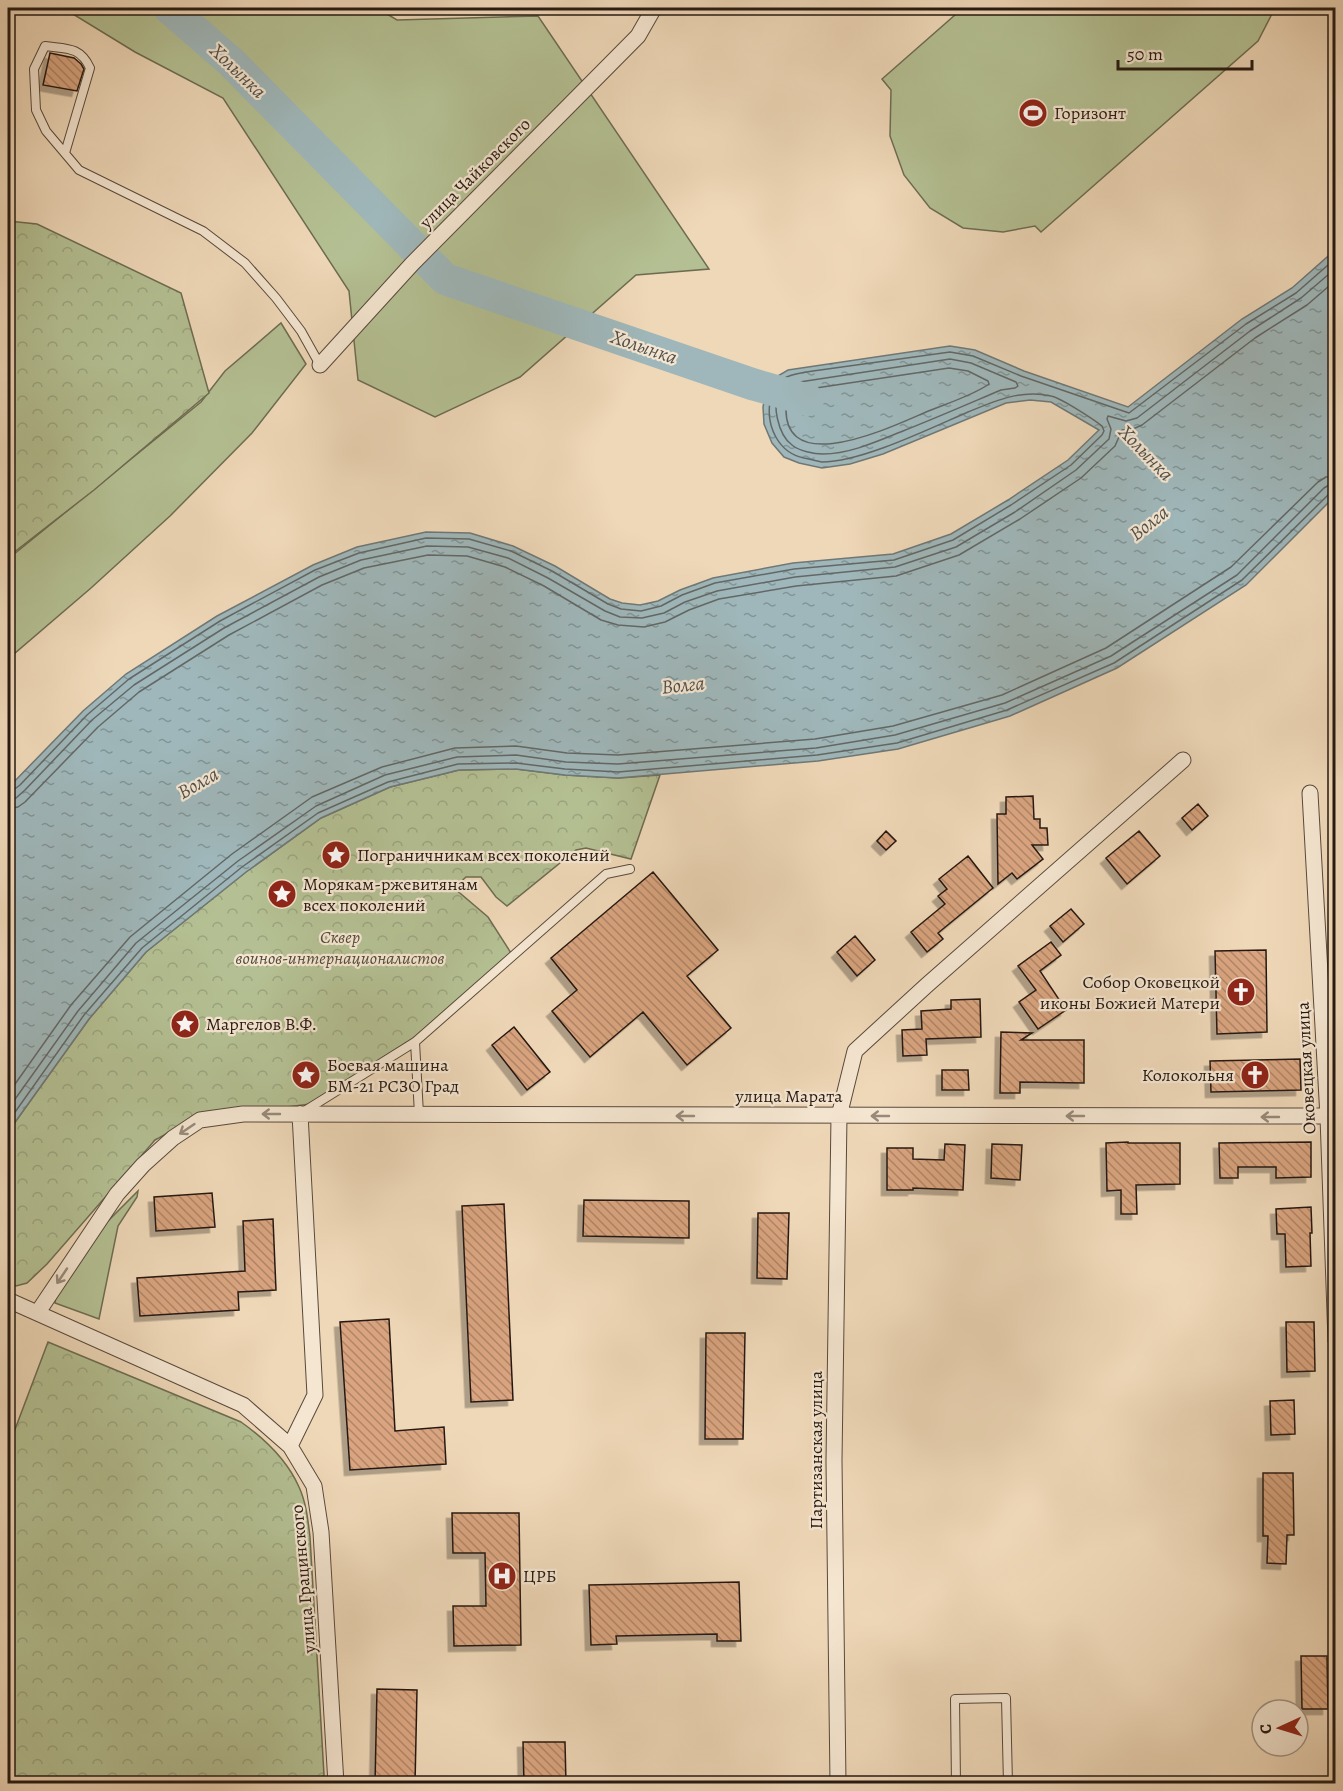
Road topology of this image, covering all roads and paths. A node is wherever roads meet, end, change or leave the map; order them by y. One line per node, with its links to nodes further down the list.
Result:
1 (654, 8): 3 (street, улица Чайковского)
2 (65, 153): 2 (lane); 3 (lane)
3 (320, 365)
4 (1183, 760): 10 (street, Партизанская улица)
5 (1310, 793): 11 (street, Оковецкая улица)
6 (630, 869): 7 (lane)
7 (415, 1042): 8 (lane); 9 (lane)
8 (300, 1114): 9 (street, улица Марата); 13 (street, улица Марата, one-way to 13); 15 (street)
9 (419, 1114): 10 (street, улица Марата, one-way to 9)
10 (838, 1116): 11 (street, улица Марата, one-way to 10); 17 (street, Партизанская улица)
11 (1332, 1117): 14 (street, Оковецкая улица)
12 (8, 1300): 13 (street, улица Грацинского)
13 (38, 1312): 15 (street, улица Грацинского)
14 (1335, 1341)
15 (290, 1446): 16 (street, улица Грацинского)
16 (336, 1784)
17 (838, 1784)
18 (956, 1784): 19 (lane)
19 (1008, 1784)

